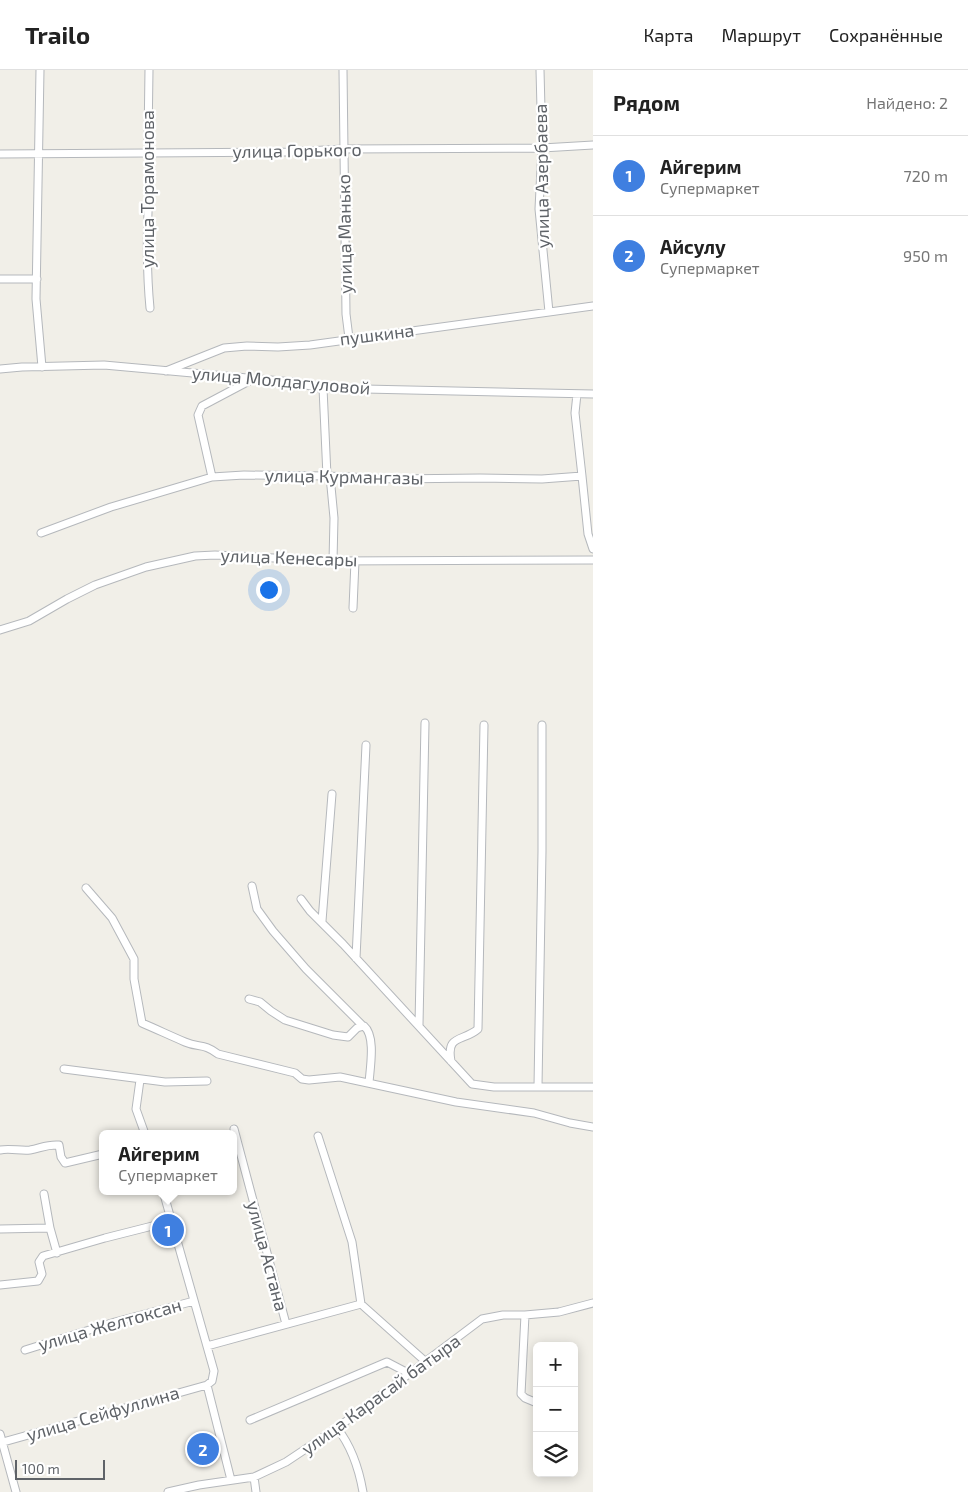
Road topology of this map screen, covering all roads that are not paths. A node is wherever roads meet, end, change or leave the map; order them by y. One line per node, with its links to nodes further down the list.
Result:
1 (40, 70): 9 (street)
2 (149, 70): 8 (street, улица Торамонова)
3 (343, 70): 7 (street, улица Манько)
4 (540, 70): 6 (street, улица Азербаева)
5 (593, 145): 6 (street, улица Горького)
6 (542, 148): 7 (street, улица Горького); 15 (street, улица Азербаева)
7 (344, 150): 8 (street, улица Горького); 16 (street, улица Манько)
8 (151, 152): 9 (street, улица Горького); 14 (street, улица Торамонова)
9 (38, 153): 10 (street, улица Горького); 12 (street)
10 (0, 154)
11 (0, 279): 12 (street)
12 (37, 279): 17 (street)
13 (593, 306): 15 (street, пушкина)
14 (150, 308)
15 (549, 312): 16 (street, пушкина)
16 (349, 338): 19 (street, пушкина)
17 (42, 367): 18 (street, улица Молдагуловой); 19 (street, улица Молдагуловой)
18 (0, 369)
19 (165, 371): 20 (street, улица Молдагуловой)
20 (253, 379): 21 (street, улица Молдагуловой); 26 (street)
21 (323, 388): 22 (street, улица Молдагуловой); 24 (street)
22 (576, 394): 23 (street, улица Молдагуловой); 25 (street)
23 (593, 394)
24 (329, 476): 25 (street, улица Курмангазы); 26 (street, улица Курмангазы); 30 (street)
25 (582, 476): 28 (street)
26 (212, 477): 27 (street, улица Курмангазы)
27 (42, 533)
28 (593, 548)
29 (593, 560): 31 (street, улица Кенесары)
30 (333, 561): 31 (street, улица Кенесары); 33 (street, улица Кенесары)
31 (355, 561): 32 (street)
32 (353, 608)
33 (0, 630)
34 (425, 722): 45 (street)
35 (484, 725): 47 (street)
36 (542, 726): 52 (street)
37 (366, 745): 43 (street)
38 (332, 794): 42 (street)
39 (252, 886): 46 (street)
40 (86, 888): 51 (street)
41 (301, 899): 42 (street)
42 (322, 921): 43 (street)
43 (356, 959): 45 (street)
44 (249, 999): 46 (street)
45 (419, 1025): 47 (street)
46 (363, 1026): 51 (street)
47 (451, 1062): 52 (street)
48 (64, 1069): 49 (street)
49 (140, 1080): 50 (street); 55 (street)
50 (207, 1082)
51 (369, 1083): 54 (street)
52 (538, 1086): 53 (street)
53 (593, 1087)
54 (593, 1127)
55 (144, 1130)
56 (318, 1136): 69 (street)
57 (237, 1141): 71 (street, улица Астана)
58 (0, 1150): 59 (street)
59 (99, 1155)
60 (44, 1194): 63 (street)
61 (163, 1195): 62 (street)
62 (172, 1221): 65 (street); 67 (street)
63 (50, 1228): 64 (street); 65 (street)
64 (0, 1229)
65 (57, 1253): 66 (street)
66 (0, 1285)
67 (194, 1301): 72 (street); 73 (street, улица Желтоксан)
68 (593, 1303): 70 (street, улица Карасай батыра)
69 (361, 1304): 71 (street); 74 (street)
70 (524, 1316): 74 (street, улица Карасай батыра); 77 (street)
71 (286, 1324): 72 (street)
72 (207, 1346): 76 (street)
73 (26, 1350)
74 (426, 1362): 75 (street, улица Карасай батыра)
75 (410, 1374): 78 (street); 79 (street, улица Карасай батыра)
76 (206, 1385): 81 (street, улица Сейфуллина); 83 (street)
77 (533, 1401)
78 (250, 1420)
79 (337, 1428): 82 (street, улица Карасай батыра); 87 (street)
80 (0, 1434): 81 (street)
81 (1, 1443): 84 (street)
82 (254, 1477): 83 (street, улица Карасай батыра); 86 (street)
83 (231, 1480): 85 (street, улица Карасай батыра)
84 (16, 1492)
85 (168, 1492)
86 (256, 1492)
87 (363, 1492)

